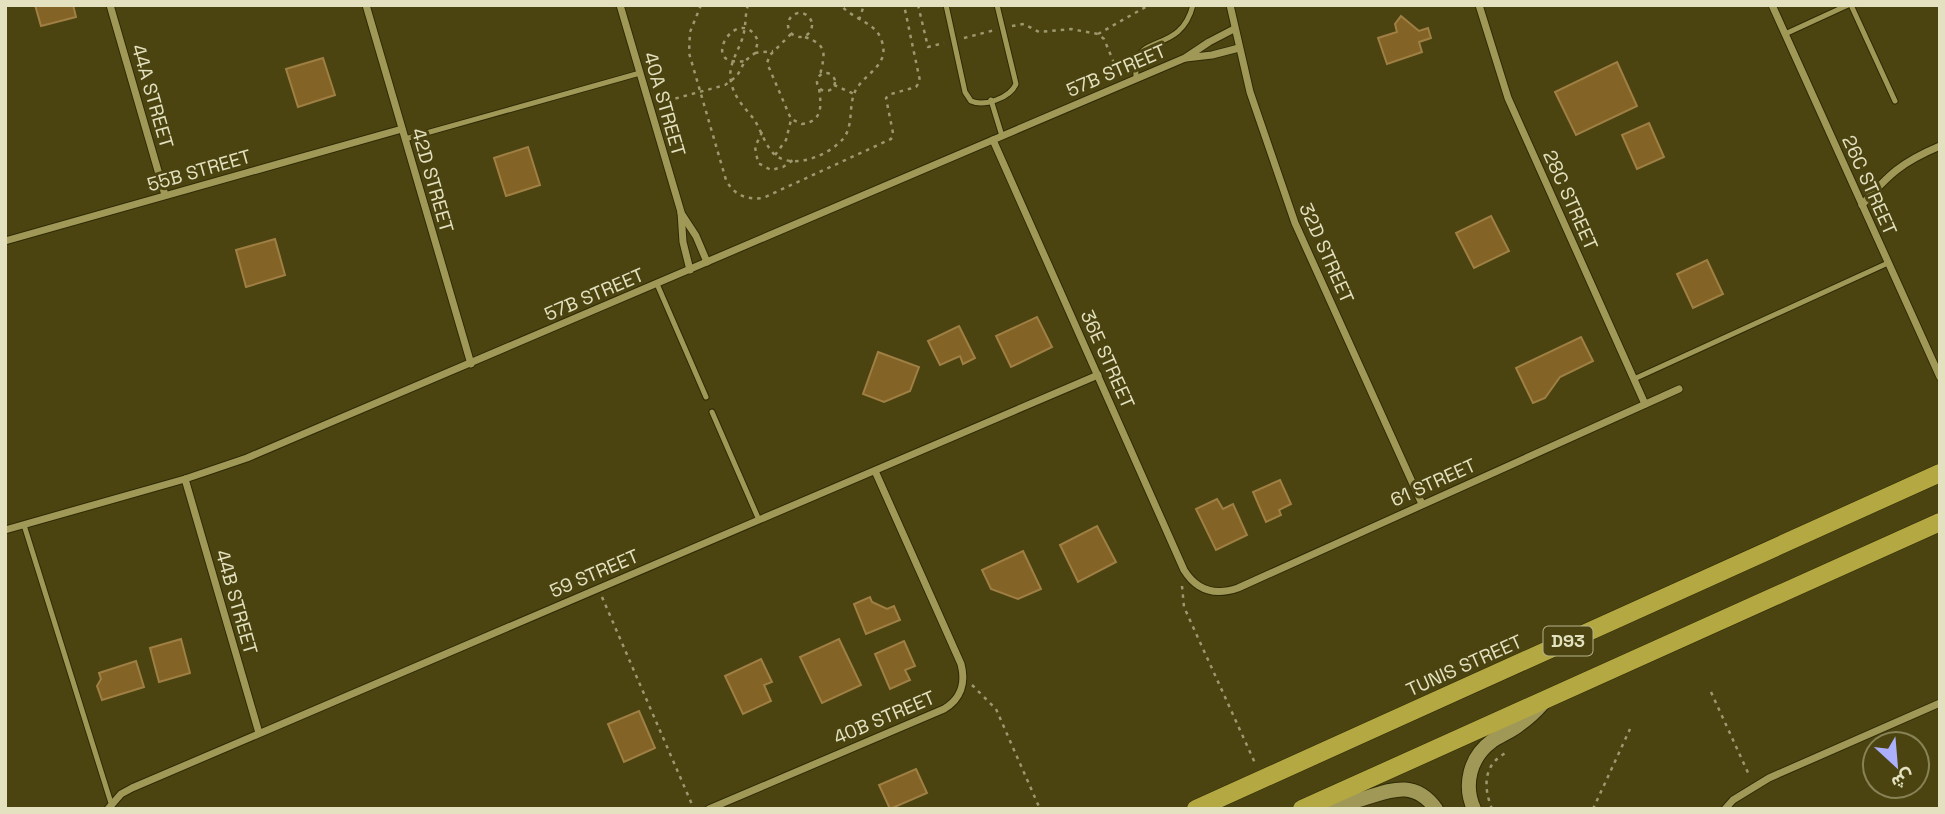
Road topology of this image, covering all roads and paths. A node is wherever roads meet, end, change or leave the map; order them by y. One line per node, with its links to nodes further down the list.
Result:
1 (110, 5): 54 (street, 44A STREET)
2 (366, 5): 46 (street, 42D STREET)
3 (620, 5): 33 (street, 40A STREET)
4 (701, 5): 40 (path)
5 (748, 5): 19 (path)
6 (841, 5): 18 (path)
7 (863, 5): 18 (path)
8 (904, 5): 40 (path)
9 (918, 5): 26 (path)
10 (946, 5): 26 (lane)
11 (997, 5): 20 (lane)
12 (1149, 5): 23 (path)
13 (1193, 5): 35 (lane)
14 (1230, 5): 21 (street, 32D STREET)
15 (1479, 5): 65 (street, 28C STREET)
16 (1772, 5): 24 (street, 26C STREET)
17 (1850, 5): 24 (lane); 43 (lane)
18 (859, 20): 41 (path)
19 (745, 27): 29 (path); 31 (path); 31 (path)
20 (1003, 28): 23 (path); 26 (path); 42 (lane)
21 (1234, 29): 27 (street, 32D STREET); 30 (street, 57B STREET)
22 (791, 34): 25 (path); 25 (path); 28 (path)
23 (1098, 34): 38 (path)
24 (1785, 34): 55 (street, 26C STREET)
25 (804, 37): 34 (path)
26 (954, 40): 42 (lane)
27 (1239, 48): 30 (street, 57B STREET); 73 (street, 32D STREET)
28 (773, 51): 29 (path); 45 (path)
29 (755, 53): 32 (path)
30 (1185, 58): 35 (street, 57B STREET)
31 (733, 60): 32 (path); 36 (path)
32 (745, 61): 36 (path)
33 (640, 73): 44 (street, 40A STREET); 49 (lane)
34 (820, 75): 37 (path); 39 (path)
35 (1136, 79): 38 (street, 57B STREET)
36 (730, 82): 40 (path); 47 (path)
37 (834, 85): 39 (path); 41 (path)
38 (1123, 85): 48 (street, 57B STREET)
39 (819, 88): 45 (path)
40 (700, 92): 44 (path)
41 (854, 94): 53 (path)
42 (991, 100): 48 (lane)
43 (1895, 101)
44 (649, 105): 56 (street, 40A STREET)
45 (792, 119): 52 (path)
46 (402, 129): 49 (street, 42D STREET); 54 (street, 55B STREET)
47 (762, 132): 52 (path); 53 (path)
48 (1002, 136): 50 (street, 57B STREET)
49 (405, 139): 62 (street, 42D STREET)
50 (993, 140): 58 (street, 57B STREET); 63 (street, 36E STREET)
51 (1940, 146): 55 (street)
52 (775, 155): 53 (path)
53 (793, 160)
54 (165, 195): 57 (street, 55B STREET)
55 (1862, 205): 59 (street, 26C STREET)
56 (681, 212): 58 (street, 40A STREET); 60 (street, 40A STREET)
57 (5, 241)
58 (707, 262): 60 (street, 57B STREET)
59 (1888, 263): 64 (street, 26C STREET); 65 (lane)
60 (690, 270): 61 (street, 57B STREET)
61 (657, 284): 62 (street, 57B STREET); 67 (lane)
62 (471, 364): 72 (street, 57B STREET)
63 (1098, 375): 70 (street, 59 STREET); 79 (street, 36E STREET)
64 (1940, 377)
65 (1634, 379): 68 (street, 28C STREET)
66 (1679, 388): 68 (street, 61 STREET)
67 (706, 397)
68 (1645, 404): 73 (street, 61 STREET)
69 (712, 412): 75 (lane)
70 (875, 471): 75 (street, 59 STREET); 82 (street)
71 (1938, 472): 89 (main road, TUNIS STREET / D93)
72 (185, 479): 77 (street, 57B STREET); 87 (street, 44B STREET)
73 (1422, 504): 80 (street, 61 STREET)
74 (5, 520): 78 (street)
75 (759, 520): 81 (street, 59 STREET)
76 (1940, 522): 84 (main road, D93)
77 (24, 525): 78 (street, 57B STREET); 91 (lane)
78 (7, 530)
79 (1185, 570): 80 (street, 36E STREET); 89 (path)
80 (1198, 587)
81 (599, 588): 87 (street, 59 STREET); 93 (path)
82 (964, 679): 94 (street, 40B STREET); 95 (path)
83 (1711, 691): 90 (path)
84 (1547, 698): 92 (main road, D93); 98 (street)
85 (1940, 703): 90 (street)
86 (1630, 729): 100 (path)
87 (259, 733): 91 (street, 59 STREET)
88 (1508, 752): 99 (path)
89 (1262, 779): 96 (main road, TUNIS STREET / D93)
90 (1754, 786): 101 (street)
91 (110, 806)
92 (1308, 806): 97 (street)
93 (694, 809)
94 (709, 809)
95 (1040, 809)
96 (1196, 809)
97 (1436, 809)
98 (1474, 809)
99 (1492, 809)
100 (1593, 809)
101 (1724, 809)

